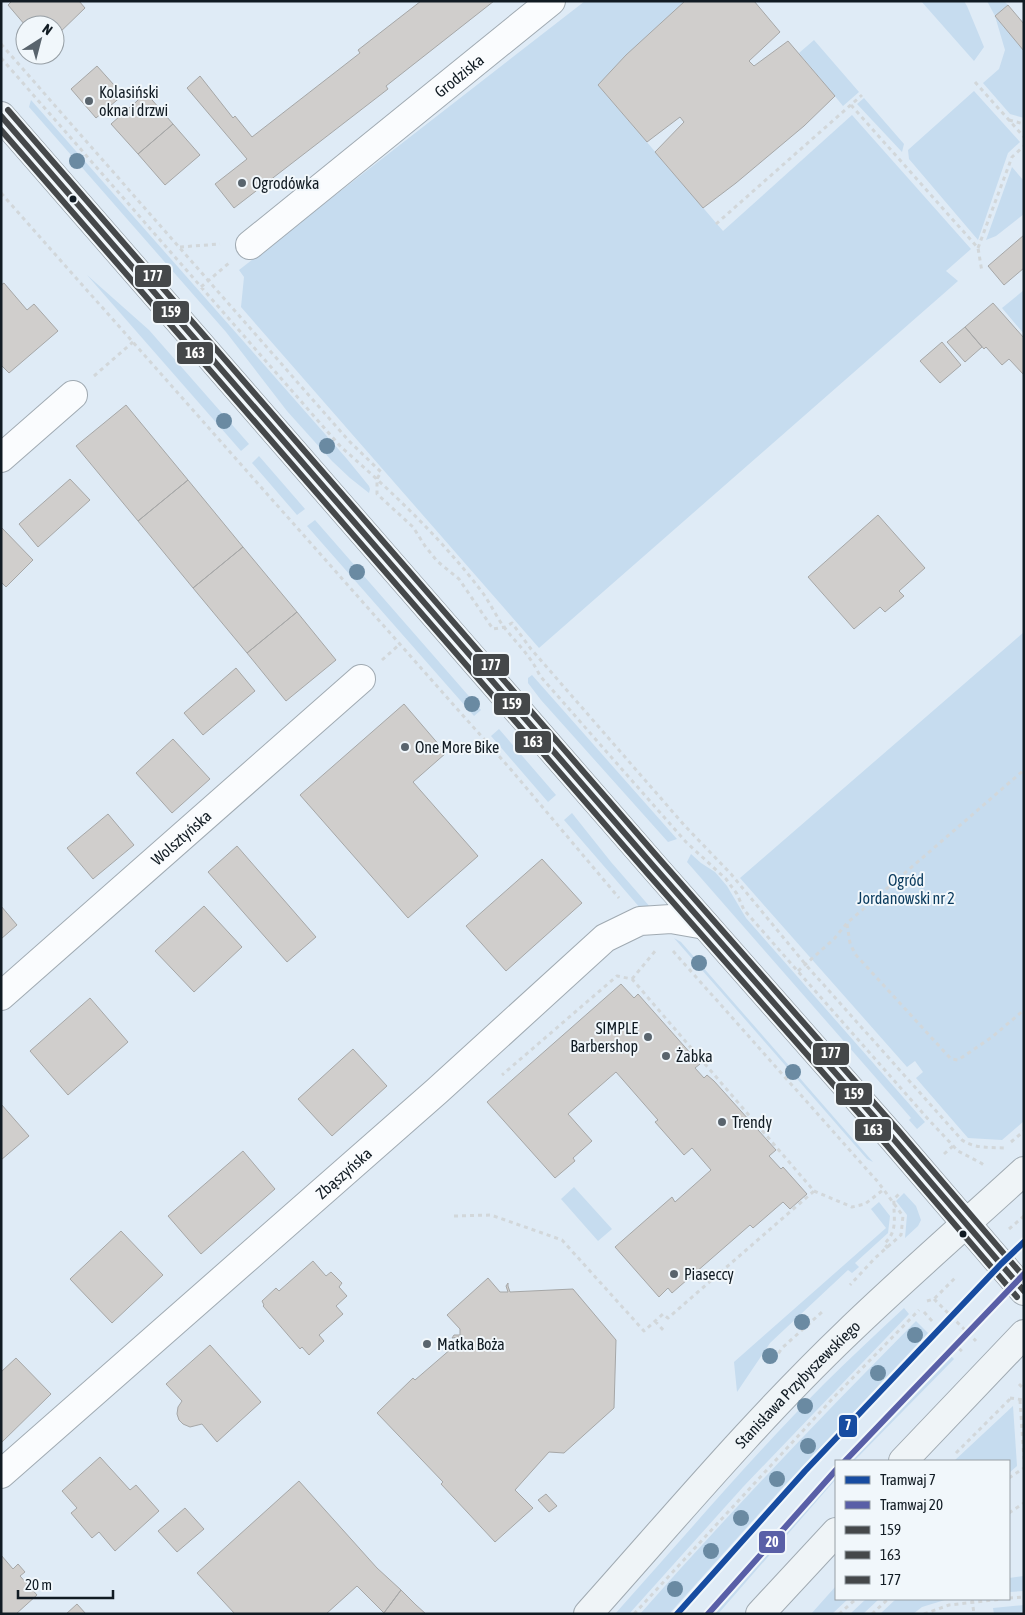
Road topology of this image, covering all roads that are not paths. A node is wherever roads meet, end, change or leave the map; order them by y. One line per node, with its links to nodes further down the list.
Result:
1 (551, 1): 3 (street, Grodziska)
2 (1, 116): 7 (main road)
3 (250, 245)
4 (73, 394): 5 (street)
5 (1, 458)
6 (361, 678): 8 (street, Wolsztyńska)
7 (705, 924): 10 (main road); 14 (street, Zbąszyńska)
8 (1, 996)
9 (1017, 1162): 10 (main road, Stanisława Przybyszewskiego)
10 (965, 1224): 11 (main road); 16 (main road, Stanisława Przybyszewskiego)
11 (1024, 1291)
12 (1024, 1334): 13 (main road)
13 (904, 1460)
14 (1, 1474)
15 (835, 1533): 17 (main road)
16 (588, 1614)
17 (760, 1614)

